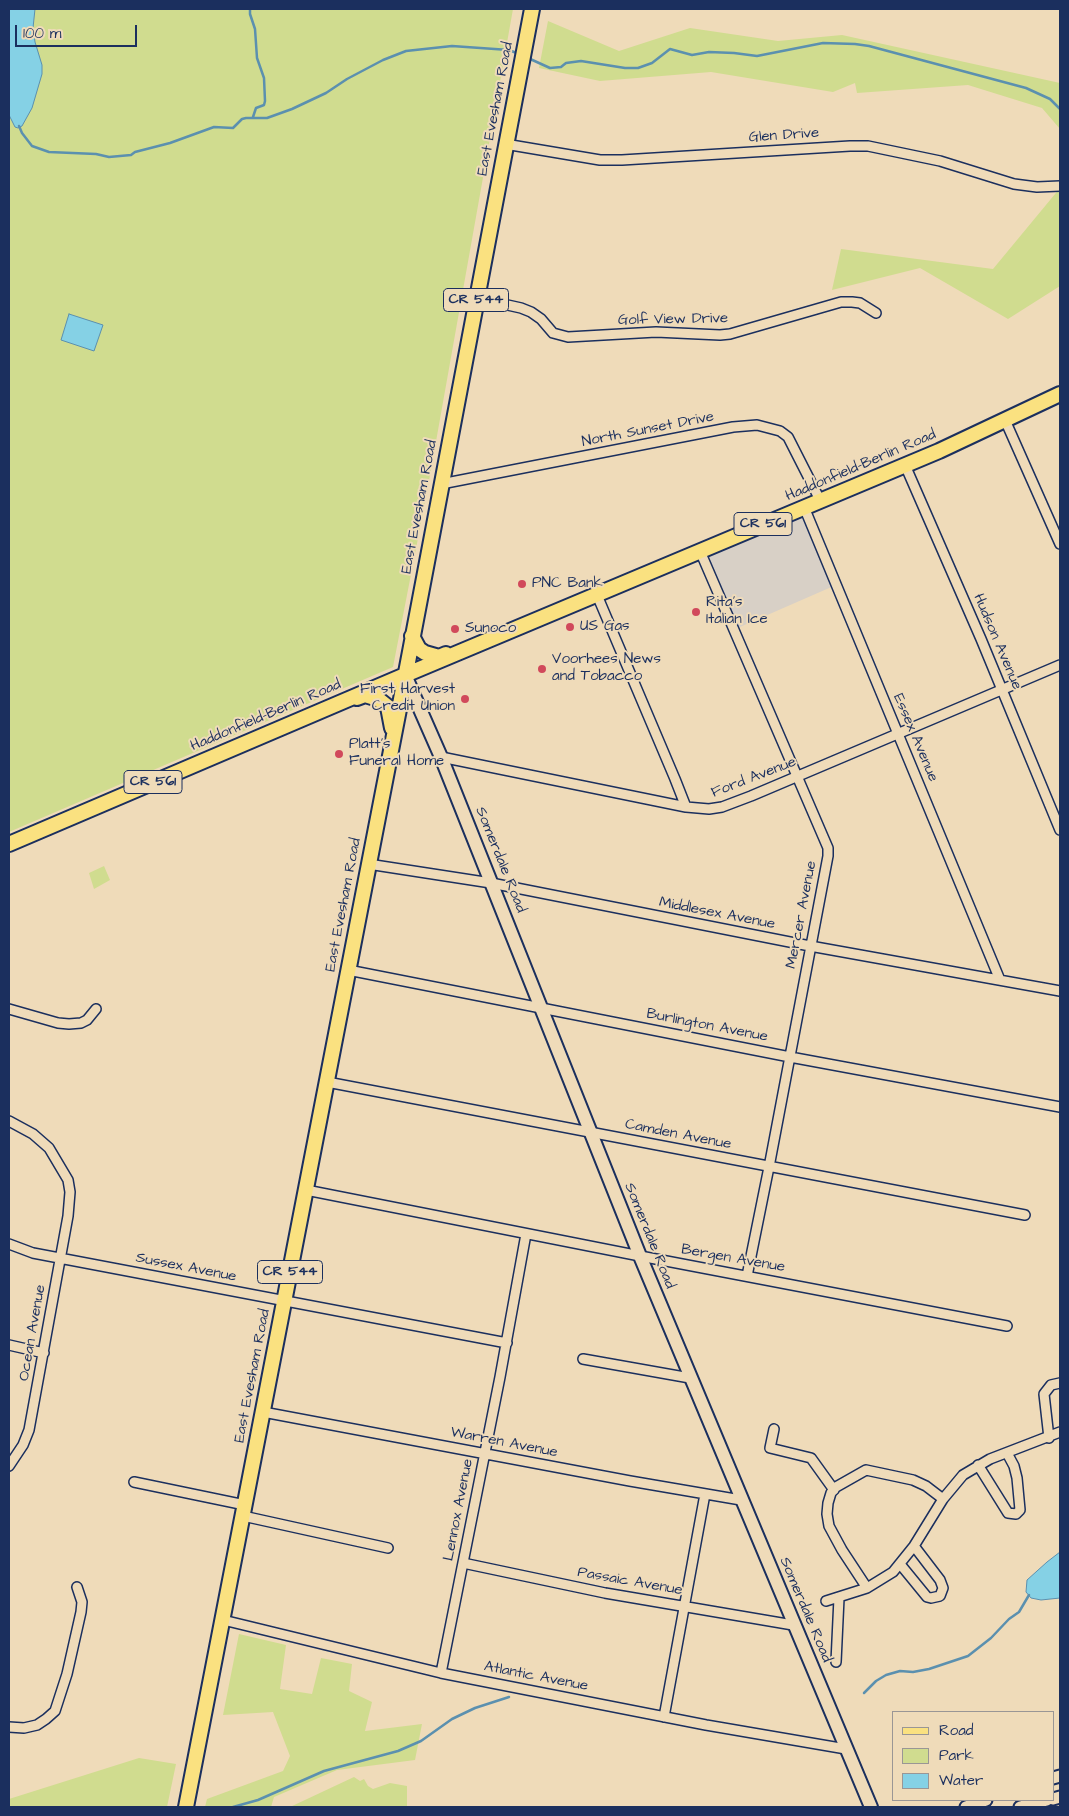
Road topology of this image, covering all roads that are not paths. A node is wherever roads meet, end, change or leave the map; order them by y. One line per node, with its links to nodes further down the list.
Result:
1 (532, 9): 2 (main road, East Evesham Road / CR 544)
2 (505, 144): 3 (street, Glen Drive); 4 (main road, East Evesham Road / CR 544)
3 (1060, 186)
4 (476, 298): 5 (street, Golf View Drive); 9 (main road, East Evesham Road / CR 544)
5 (876, 313)
6 (1060, 394): 7 (main road, Haddonfield-Berlin Road / CR 561)
7 (1005, 420): 8 (main road, Haddonfield-Berlin Road / CR 561); 12 (street)
8 (905, 465): 10 (main road, Haddonfield-Berlin Road / CR 561); 19 (street, Hudson Avenue)
9 (440, 484): 10 (street, North Sunset Drive); 15 (main road, East Evesham Road / CR 544)
10 (820, 500): 11 (main road, Haddonfield-Berlin Road / CR 561)
11 (804, 508): 13 (main road, Haddonfield-Berlin Road / CR 561); 21 (street, Essex Avenue)
12 (1060, 544)
13 (700, 551): 14 (main road, Haddonfield-Berlin Road / CR 561); 24 (street, Mercer Avenue)
14 (597, 595): 16 (main road, Haddonfield-Berlin Road / CR 561); 25 (street)
15 (412, 636): 16 (main road); 18 (main road, East Evesham Road / CR 544)
16 (449, 656): 18 (main road, Haddonfield-Berlin Road / CR 561)
17 (1060, 665): 19 (street, Ford Avenue)
18 (405, 675): 20 (main road, Haddonfield-Berlin Road / CR 561); 22 (main road, East Evesham Road / CR 544); 23 (main road, Somerdale Road)
19 (1002, 690): 21 (street, Ford Avenue); 26 (street, Hudson Avenue)
20 (354, 696): 22 (main road); 27 (main road, Haddonfield-Berlin Road / CR 561)
21 (899, 734): 24 (street, Ford Avenue); 32 (street, Essex Avenue)
22 (393, 736): 28 (main road, East Evesham Road / CR 544)
23 (441, 757): 25 (street, Ford Avenue); 29 (main road, Somerdale Road)
24 (796, 777): 25 (street, Ford Avenue); 30 (street, Mercer Avenue)
25 (686, 807)
26 (1060, 830)
27 (9, 844)
28 (368, 864): 29 (street, Middlesex Avenue); 31 (main road, East Evesham Road / CR 544)
29 (491, 883): 30 (street, Middlesex Avenue); 34 (main road, Somerdale Road)
30 (810, 946): 32 (street, Middlesex Avenue); 37 (street, Mercer Avenue)
31 (348, 970): 34 (street, Burlington Avenue); 38 (main road, East Evesham Road / CR 544)
32 (1000, 980): 33 (street, Middlesex Avenue)
33 (1060, 991)
34 (541, 1007): 37 (street, Burlington Avenue); 41 (main road, Somerdale Road)
35 (9, 1009): 36 (street)
36 (96, 1009)
37 (790, 1057): 39 (street, Burlington Avenue); 42 (street, Mercer Avenue)
38 (327, 1082): 41 (street, Camden Avenue); 43 (main road, East Evesham Road / CR 544)
39 (1060, 1107)
40 (9, 1121): 48 (street, Ocean Avenue)
41 (590, 1133): 42 (street, Camden Avenue); 47 (main road, Somerdale Road)
42 (769, 1166): 44 (street, Camden Avenue); 49 (street, Mercer Avenue)
43 (306, 1190): 45 (street, Bergen Avenue); 50 (main road, East Evesham Road / CR 544)
44 (1025, 1215)
45 (526, 1234): 47 (street, Bergen Avenue); 52 (street, Lennox Avenue)
46 (9, 1244): 48 (street, Sussex Avenue)
47 (640, 1256): 49 (street, Bergen Avenue); 56 (main road, Somerdale Road)
48 (61, 1258): 50 (street, Sussex Avenue); 54 (street, Ocean Avenue)
49 (747, 1276): 51 (street, Bergen Avenue)
50 (284, 1300): 52 (street, Sussex Avenue); 58 (main road, East Evesham Road / CR 544)
51 (1008, 1326)
52 (507, 1343): 63 (street, Lennox Avenue)
53 (9, 1346): 54 (street)
54 (44, 1353): 65 (street, Ocean Avenue)
55 (583, 1358): 56 (street)
56 (690, 1378): 69 (main road, Somerdale Road)
57 (1060, 1383): 61 (street)
58 (263, 1412): 63 (street, Warren Avenue); 71 (main road, East Evesham Road / CR 544)
59 (774, 1429): 67 (street)
60 (1060, 1432): 61 (street)
61 (1049, 1438): 62 (street)
62 (1007, 1453): 64 (street); 64 (street)
63 (484, 1454): 68 (street, Warren Avenue); 74 (street, Lennox Avenue)
64 (978, 1465): 70 (street)
65 (9, 1466)
66 (134, 1482): 71 (street)
67 (834, 1490): 70 (street); 77 (street)
68 (705, 1494): 69 (street, Warren Avenue); 80 (street)
69 (740, 1500): 82 (main road, Somerdale Road)
70 (942, 1500): 72 (street)
71 (244, 1511): 73 (street); 81 (main road, East Evesham Road / CR 544)
72 (914, 1546): 75 (street); 75 (street)
73 (388, 1548)
74 (462, 1563): 80 (street, Passaic Avenue); 84 (street, Lennox Avenue)
75 (900, 1564): 77 (street)
76 (76, 1587): 86 (street)
77 (866, 1588): 78 (street)
78 (839, 1598): 79 (street); 83 (street)
79 (826, 1601)
80 (684, 1606): 82 (street, Passaic Avenue); 85 (street)
81 (223, 1620): 84 (street, Atlantic Avenue); 90 (main road, East Evesham Road / CR 544)
82 (793, 1625): 87 (main road, Somerdale Road)
83 (836, 1662)
84 (441, 1673): 85 (street, Atlantic Avenue)
85 (664, 1717): 87 (street, Atlantic Avenue)
86 (9, 1727)
87 (846, 1749): 91 (main road, Somerdale Road)
88 (983, 1801): 92 (street)
89 (1043, 1801): 93 (street)
90 (186, 1807)
91 (871, 1807)
92 (966, 1807)
93 (1020, 1807)

